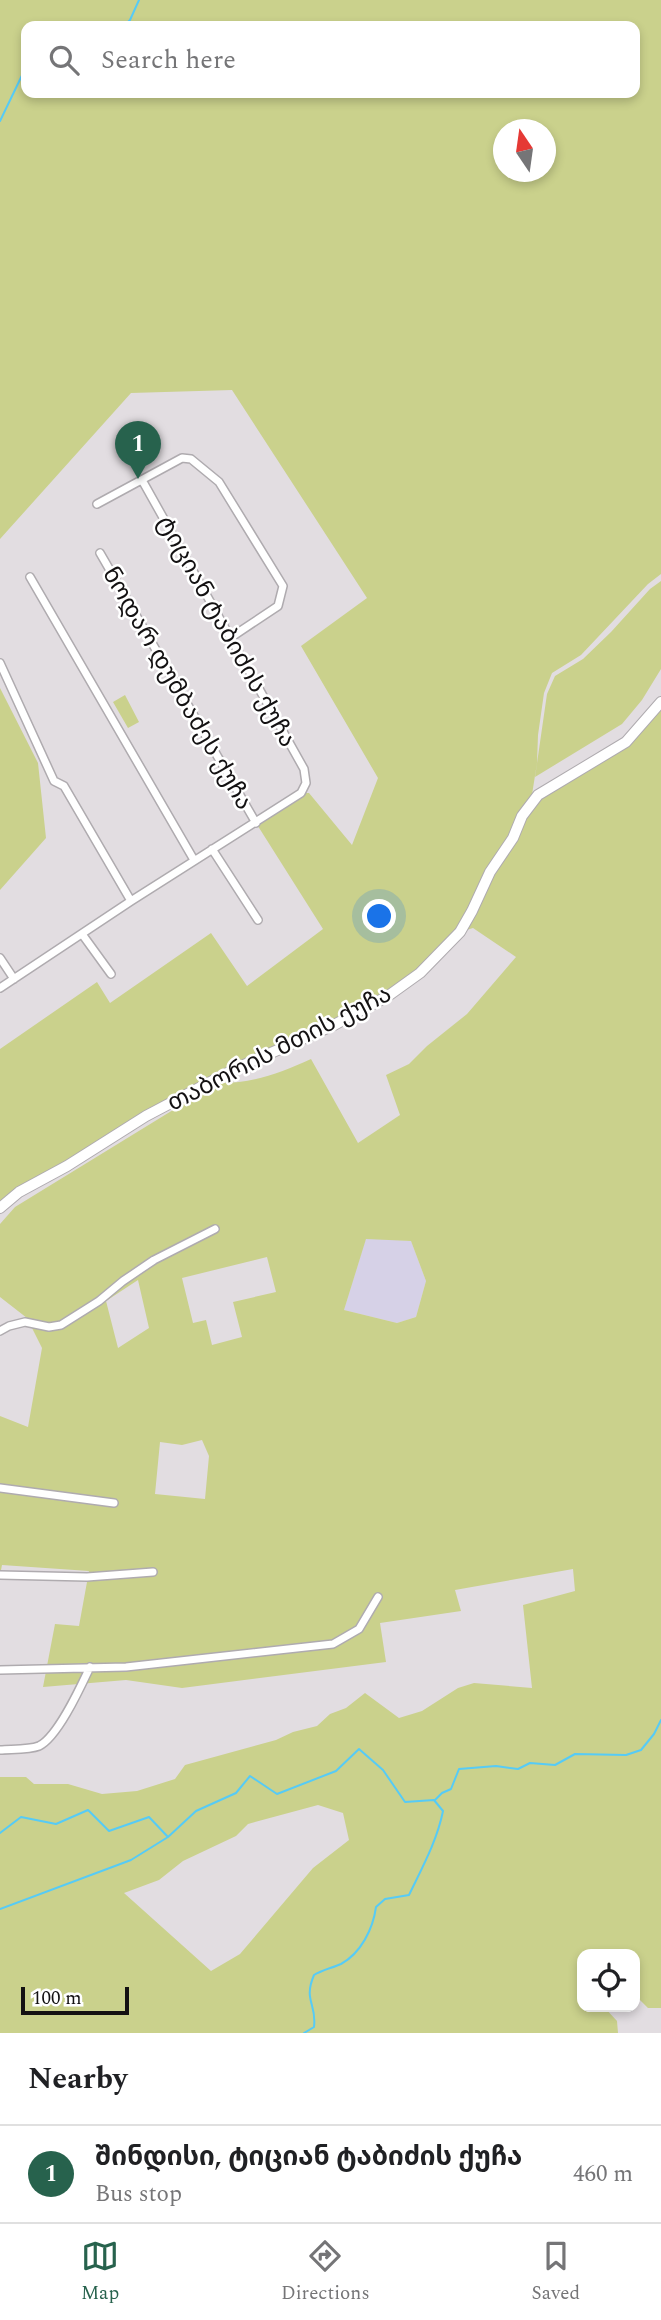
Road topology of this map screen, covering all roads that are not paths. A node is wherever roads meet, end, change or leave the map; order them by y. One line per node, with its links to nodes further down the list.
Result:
1 (142, 480): 2 (street); 5 (street, ტიციან ტაბიძის ქუჩა); 5 (street)
2 (97, 504)
3 (100, 553): 8 (street, ნოდარ დუმბაძეს ქუჩა)
4 (30, 577): 10 (street)
5 (230, 638): 8 (street, ტიციან ტაბიძის ქუჩა)
6 (0, 663): 11 (street)
7 (661, 702): 18 (main road, თაბორის მთის ქუჩა)
8 (256, 823): 9 (street)
9 (212, 849): 10 (street); 12 (street)
10 (194, 860): 11 (street)
11 (131, 901): 13 (street)
12 (258, 920)
13 (82, 934): 15 (street); 16 (street)
14 (0, 958): 16 (street)
15 (111, 974)
16 (14, 979): 17 (street)
17 (0, 988)
18 (0, 1208)
19 (215, 1229): 20 (street)
20 (0, 1331)
21 (0, 1488): 22 (street)
22 (114, 1503)
23 (153, 1572): 24 (street)
24 (0, 1575)
25 (378, 1597): 26 (street)
26 (90, 1667): 27 (street); 28 (street)
27 (0, 1670)
28 (0, 1750)

